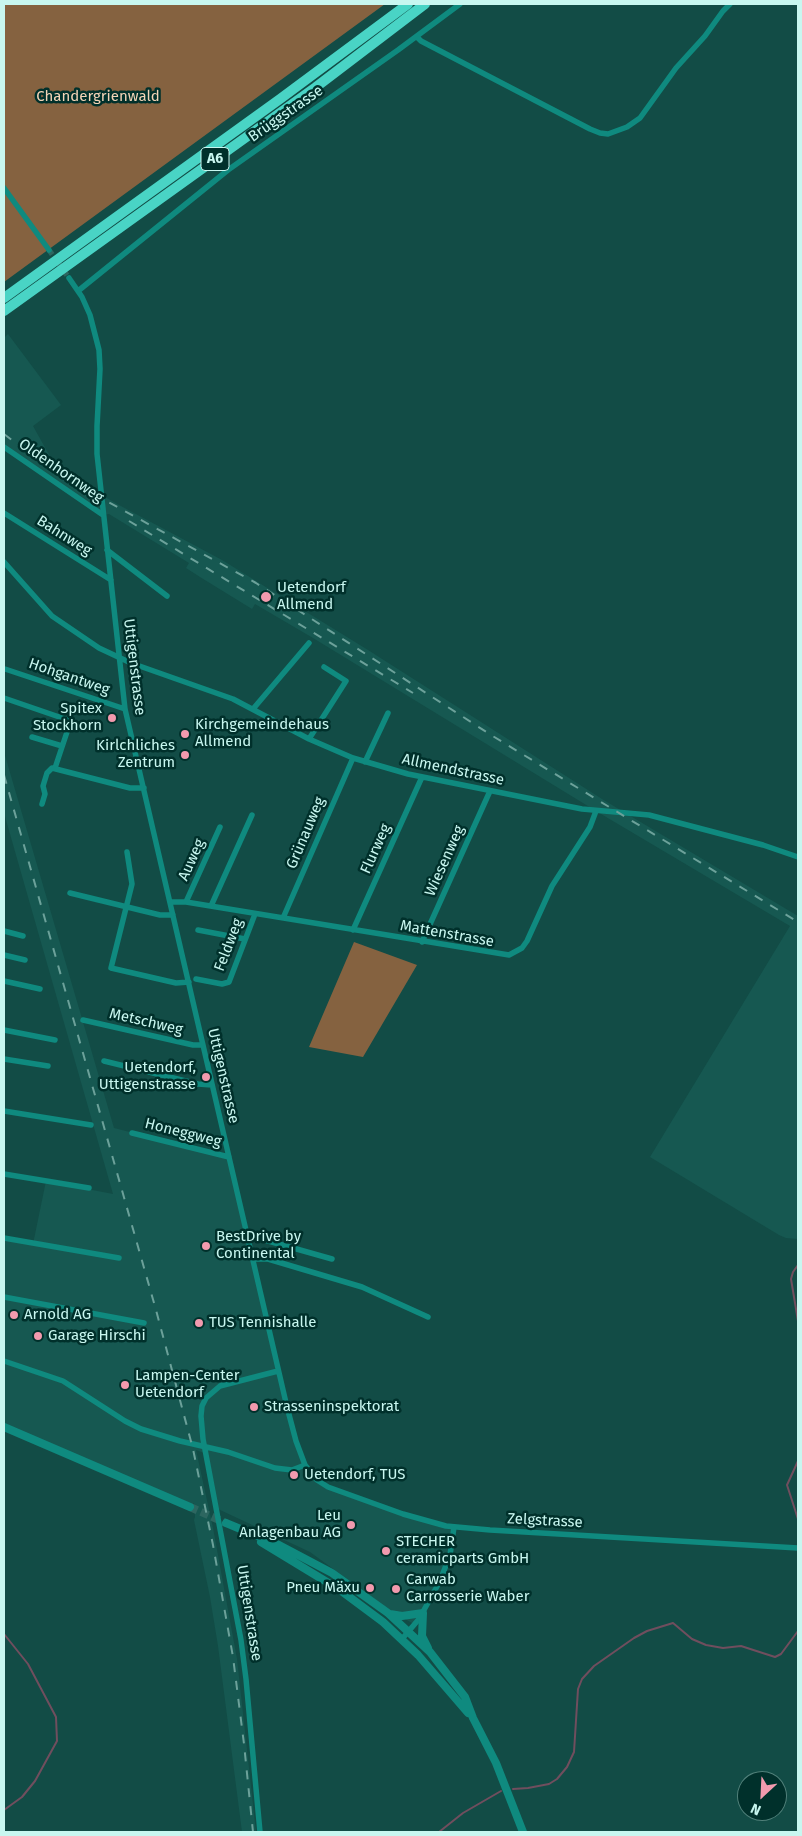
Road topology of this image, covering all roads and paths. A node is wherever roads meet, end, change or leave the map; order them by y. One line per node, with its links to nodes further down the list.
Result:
1 (408, 4): 10 (highway, A6)
2 (425, 4): 11 (highway, A6)
3 (460, 4): 5 (street, Brüggstrasse)
4 (730, 4): 5 (street)
5 (417, 37): 9 (street, Brüggstrasse)
6 (4, 188): 7 (street)
7 (49, 250)
8 (70, 278): 9 (street, Uttigenstrasse)
9 (78, 291): 14 (street, Uttigenstrasse)
10 (4, 298)
11 (4, 311)
12 (4, 447): 14 (street, Oldenhornweg)
13 (4, 513): 17 (street, Bahnweg)
14 (103, 515): 15 (street, Uttigenstrasse)
15 (107, 550): 17 (street, Uttigenstrasse); 18 (street)
16 (4, 562): 20 (street, Allmendstrasse)
17 (111, 580): 20 (street, Uttigenstrasse)
18 (167, 596)
19 (309, 643): 25 (street)
20 (119, 658): 24 (street, Uttigenstrasse); 25 (street, Allmendstrasse)
21 (324, 667): 28 (street)
22 (5, 669): 24 (street, Hohgantweg)
23 (4, 698): 29 (street)
24 (125, 709): 34 (street, Uttigenstrasse)
25 (253, 709): 28 (street, Allmendstrasse)
26 (388, 713): 31 (street)
27 (32, 737): 29 (street)
28 (309, 739): 30 (street, Allmendstrasse)
29 (62, 746): 32 (street)
30 (353, 758): 31 (street, Allmendstrasse); 49 (street, Grünauweg)
31 (365, 762): 33 (street, Allmendstrasse)
32 (55, 768): 34 (street); 36 (street)
33 (422, 777): 35 (street, Allmendstrasse); 51 (street, Flurweg)
34 (144, 788): 43 (street, Uttigenstrasse)
35 (490, 791): 37 (street, Allmendstrasse); 55 (street, Wiesenweg)
36 (42, 804)
37 (596, 811): 41 (street, Allmendstrasse); 55 (street, Mattenstrasse)
38 (252, 815): 45 (street)
39 (220, 827): 44 (street, Auweg)
40 (126, 852): 46 (street)
41 (798, 857)
42 (70, 893): 46 (street)
43 (170, 902): 44 (street, Mattenstrasse); 48 (street, Uttigenstrasse)
44 (186, 902): 45 (street, Mattenstrasse)
45 (211, 906): 47 (street, Mattenstrasse)
46 (126, 907): 48 (street); 60 (street)
47 (255, 914): 49 (street, Mattenstrasse); 54 (street, Feldweg)
48 (173, 915): 60 (street, Uttigenstrasse)
49 (283, 918): 51 (street, Mattenstrasse)
50 (198, 930): 54 (street)
51 (353, 930): 55 (street, Mattenstrasse)
52 (4, 931): 53 (street)
53 (23, 936)
54 (245, 940): 58 (street, Feldweg)
55 (422, 942)
56 (4, 955): 57 (street)
57 (25, 960)
58 (196, 979)
59 (4, 981): 61 (street)
60 (188, 982): 65 (street, Uttigenstrasse)
61 (40, 989)
62 (83, 1020): 65 (street, Metschweg)
63 (4, 1030): 64 (street)
64 (54, 1040)
65 (203, 1044): 69 (street, Uttigenstrasse)
66 (4, 1058): 68 (street)
67 (104, 1061): 69 (street)
68 (48, 1066)
69 (212, 1085): 73 (street, Uttigenstrasse)
70 (4, 1110): 71 (street)
71 (91, 1125)
72 (132, 1133): 73 (street, Honeggweg)
73 (229, 1157): 76 (street, Uttigenstrasse)
74 (4, 1174): 75 (street)
75 (89, 1188)
76 (247, 1235): 79 (street, Uttigenstrasse); 80 (street)
77 (4, 1238): 78 (street)
78 (119, 1258)
79 (253, 1258): 82 (street); 85 (street, Uttigenstrasse)
80 (332, 1259)
81 (4, 1297): 83 (street)
82 (428, 1317)
83 (144, 1323)
84 (4, 1361): 87 (street)
85 (278, 1371): 87 (street, Zelgstrasse); 99 (street, Uttigenstrasse)
86 (4, 1427): 88 (main road)
87 (305, 1465): 90 (street, Zelgstrasse)
88 (190, 1506)
89 (226, 1523): 91 (main road)
90 (454, 1527): 92 (street, Zelgstrasse); 94 (street)
91 (246, 1532): 93 (main road); 96 (main road)
92 (798, 1548)
93 (388, 1613): 94 (main road); 95 (main road)
94 (423, 1613): 95 (street); 97 (main road)
95 (408, 1632): 96 (street); 97 (main road)
96 (402, 1639): 98 (main road)
97 (430, 1652): 98 (main road)
98 (473, 1718): 100 (main road)
99 (260, 1832)
100 (523, 1832)

